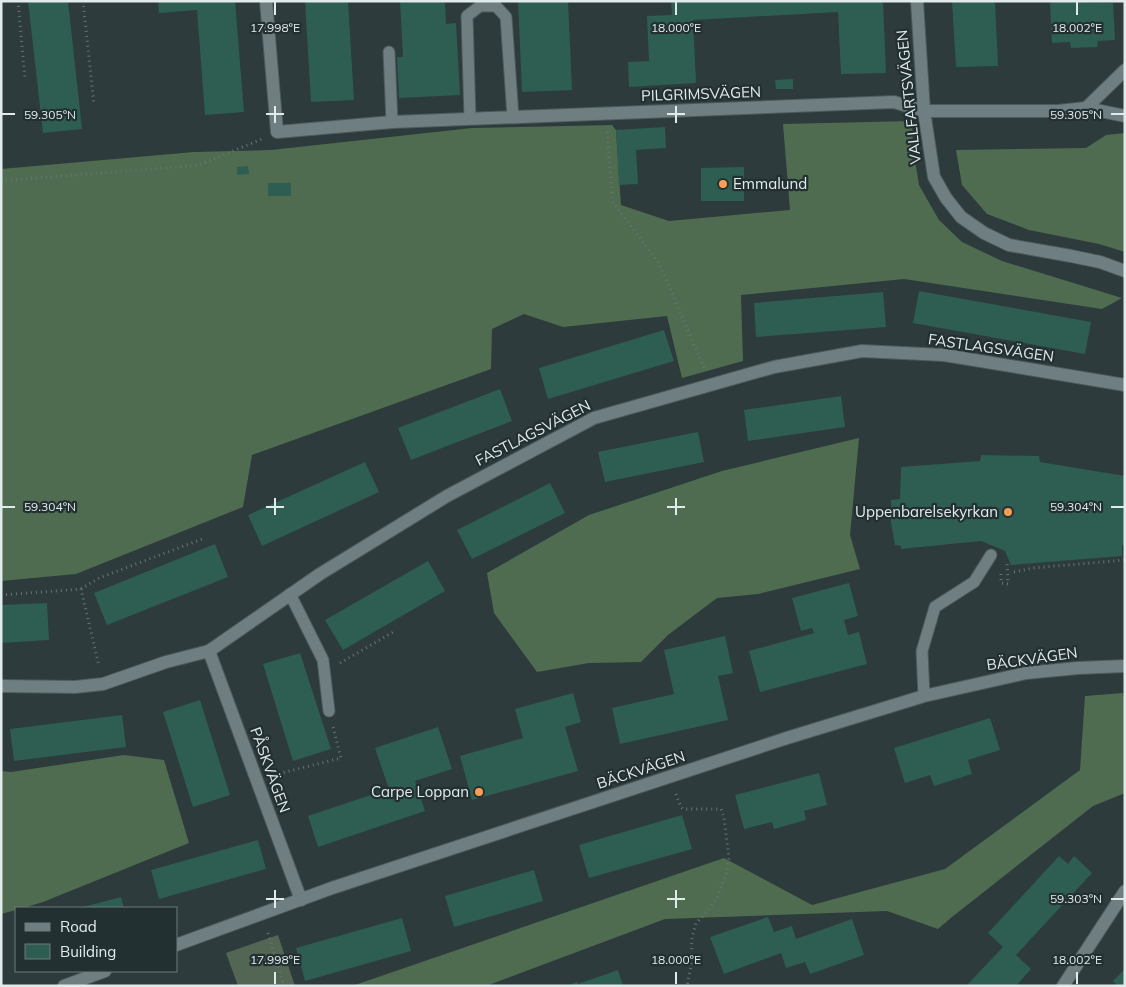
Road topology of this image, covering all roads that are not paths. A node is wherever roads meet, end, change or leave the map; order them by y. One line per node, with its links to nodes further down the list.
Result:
1 (266, 1): 10 (street, PILGRIMSVÄGEN)
2 (917, 1): 6 (street, VALLFARTSVÄGEN)
3 (389, 52): 10 (lane)
4 (1125, 70): 5 (street)
5 (1086, 108): 6 (street, PILGRIMSVÄGEN); 7 (street, PILGRIMSVÄGEN)
6 (924, 111): 8 (street, PILGRIMSVÄGEN); 11 (street, VALLFARTSVÄGEN)
7 (1125, 116)
8 (513, 117): 9 (street, PILGRIMSVÄGEN); 9 (lane)
9 (470, 118): 10 (street, PILGRIMSVÄGEN)
10 (392, 122)
11 (1125, 271)
12 (1125, 385): 14 (street, FASTLAGSVÄGEN)
13 (991, 555): 18 (lane)
14 (290, 594): 15 (street, FASTLAGSVÄGEN); 19 (lane)
15 (208, 651): 17 (street, FASTLAGSVÄGEN); 21 (street, PÅSKVÄGEN)
16 (1125, 666): 18 (street, BÄCKVÄGEN)
17 (1, 686)
18 (924, 696): 21 (street, BÄCKVÄGEN)
19 (329, 711)
20 (1125, 891): 25 (street)
21 (301, 900): 22 (street, BÄCKVÄGEN)
22 (178, 943)
23 (102, 972): 24 (street)
24 (64, 986)
25 (1063, 986)

